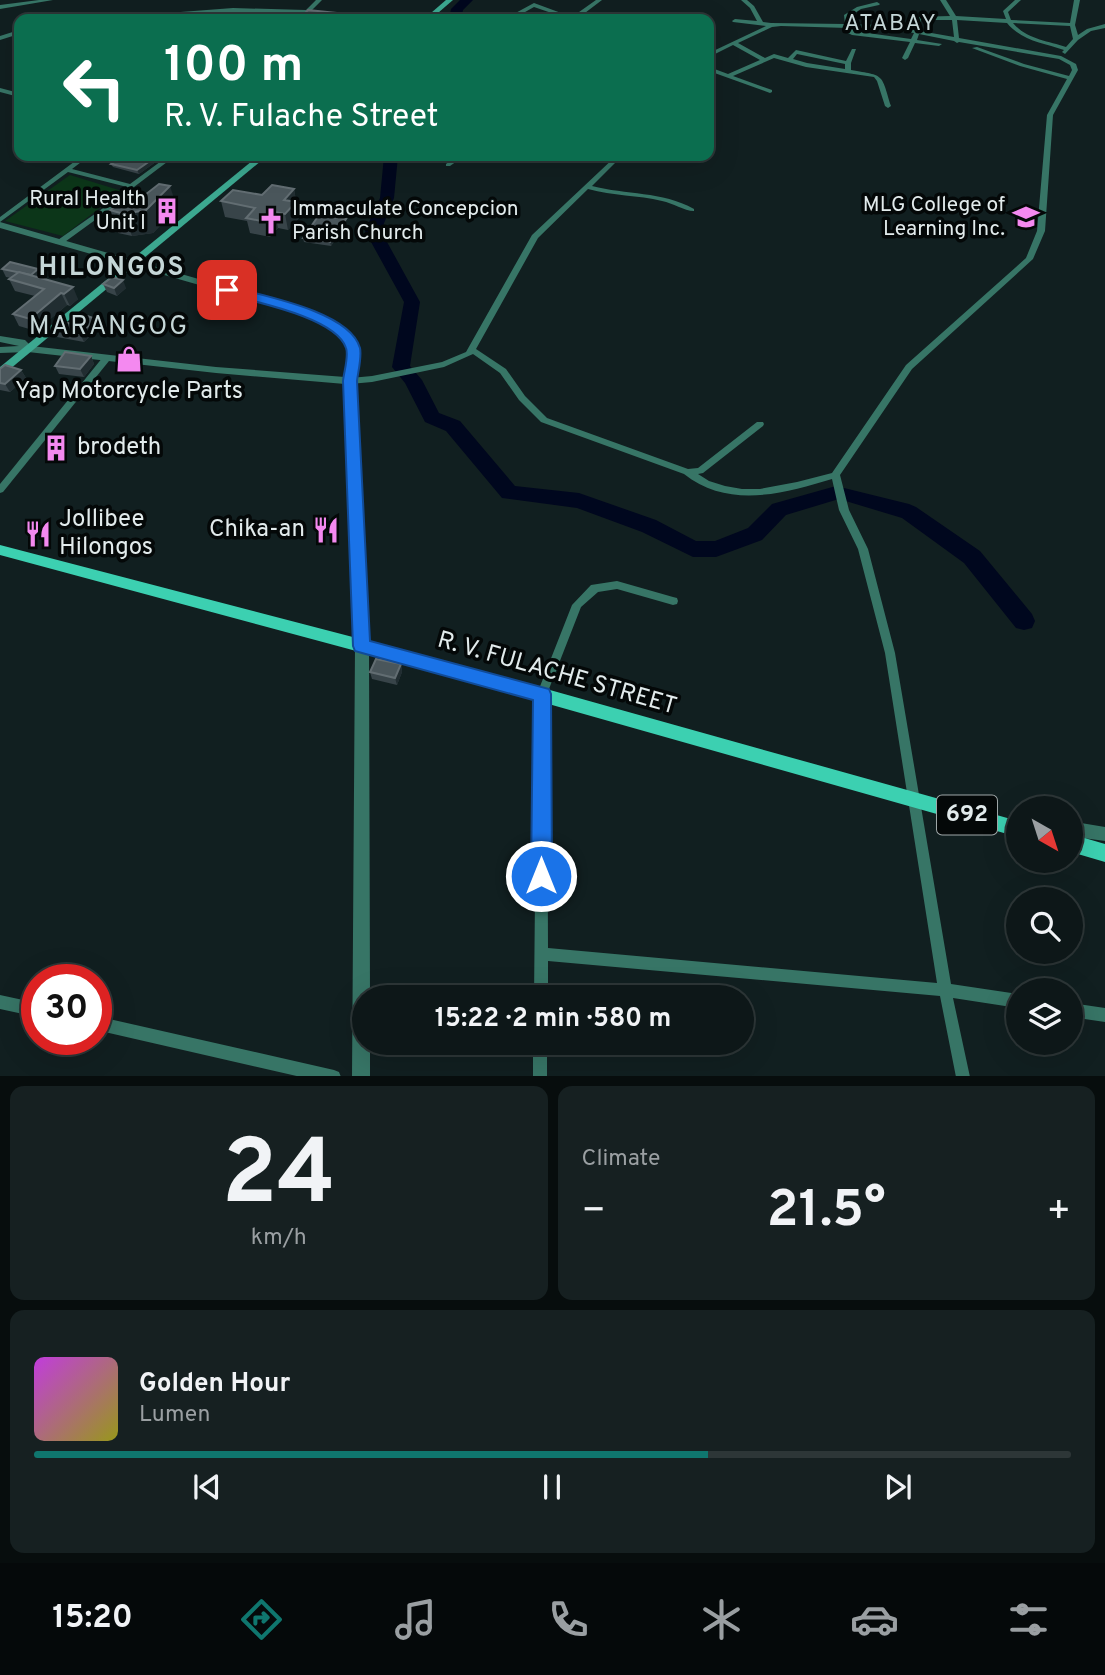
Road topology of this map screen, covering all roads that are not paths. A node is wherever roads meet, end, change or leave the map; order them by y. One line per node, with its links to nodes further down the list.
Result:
1 (50, 0): 11 (street)
2 (319, 0): 14 (street)
3 (450, 0): 18 (main road)
4 (598, 0): 21 (street)
5 (744, 0): 25 (street)
6 (943, 0): 22 (street)
7 (1017, 0): 24 (street)
8 (1077, 0): 28 (street)
9 (850, 2): 12 (street)
10 (877, 4): 12 (street)
11 (0, 7)
12 (859, 8): 27 (street)
13 (226, 10): 14 (street); 15 (street); 16 (street)
14 (309, 11): 17 (street)
15 (188, 14)
16 (225, 14)
17 (333, 14)
18 (433, 14)
19 (517, 14): 20 (street)
20 (559, 14)
21 (580, 14)
22 (954, 18): 24 (street); 30 (street); 33 (street)
23 (735, 21): 25 (street)
24 (1007, 22): 28 (street); 35 (street)
25 (761, 23): 26 (street)
26 (771, 25): 27 (street); 34 (street)
27 (850, 25): 30 (street); 32 (street)
28 (1072, 25): 31 (street)
29 (1105, 26): 31 (street)
30 (917, 33): 32 (street); 33 (street)
31 (1076, 39): 35 (street)
32 (914, 41): 38 (street); 46 (street)
33 (957, 41): 39 (street)
34 (735, 44): 37 (street); 40 (street)
35 (1067, 49): 39 (street)
36 (854, 50): 42 (street)
37 (714, 52)
38 (905, 58)
39 (1061, 58): 46 (street)
40 (763, 59): 41 (street); 45 (street)
41 (790, 59): 42 (street); 44 (street)
42 (848, 63): 44 (street)
43 (714, 71): 45 (street)
44 (848, 71): 48 (street)
45 (729, 76): 47 (street)
46 (1071, 78): 72 (street)
47 (770, 92)
48 (888, 106)
49 (79, 161): 55 (street)
50 (166, 161): 56 (street)
51 (257, 161): 61 (main road)
52 (454, 161): 54 (street)
53 (613, 161): 57 (street)
54 (448, 165)
55 (67, 170): 56 (street); 59 (street)
56 (131, 186): 60 (street)
57 (587, 187): 58 (street); 65 (street)
58 (692, 210)
59 (0, 223): 60 (street)
60 (59, 242): 61 (street)
61 (133, 263): 63 (main road); 69 (street)
62 (0, 339): 63 (street)
63 (27, 349): 64 (street); 66 (street); 68 (main road)
64 (0, 350)
65 (472, 350): 69 (street); 71 (street)
66 (106, 359): 67 (street); 73 (street)
67 (232, 371): 69 (street)
68 (0, 372)
69 (350, 381): 76 (street)
70 (761, 424): 71 (street)
71 (688, 472): 72 (street)
72 (835, 475): 78 (street)
73 (0, 490)
74 (0, 550): 76 (main road, R. V. FULACHE STREET / 692)
75 (673, 601): 77 (street)
76 (362, 646): 77 (main road, R. V. FULACHE STREET / 692); 95 (street)
77 (542, 694): 78 (main road, R. V. FULACHE STREET / 692); 84 (street)
78 (915, 800): 79 (main road, R. V. FULACHE STREET / 692); 86 (street)
79 (1006, 826)
80 (1083, 830): 81 (street)
81 (1105, 835)
82 (1083, 847): 83 (main road)
83 (1105, 853)
84 (541, 954): 85 (street); 86 (street)
85 (541, 985)
86 (945, 990): 87 (street); 97 (street)
87 (1006, 999)
88 (0, 1002): 89 (street)
89 (21, 1007)
90 (1083, 1012): 91 (street)
91 (1105, 1015)
92 (112, 1027): 94 (street)
93 (540, 1055): 96 (street)
94 (334, 1076)
95 (360, 1076)
96 (540, 1076)
97 (963, 1076)

